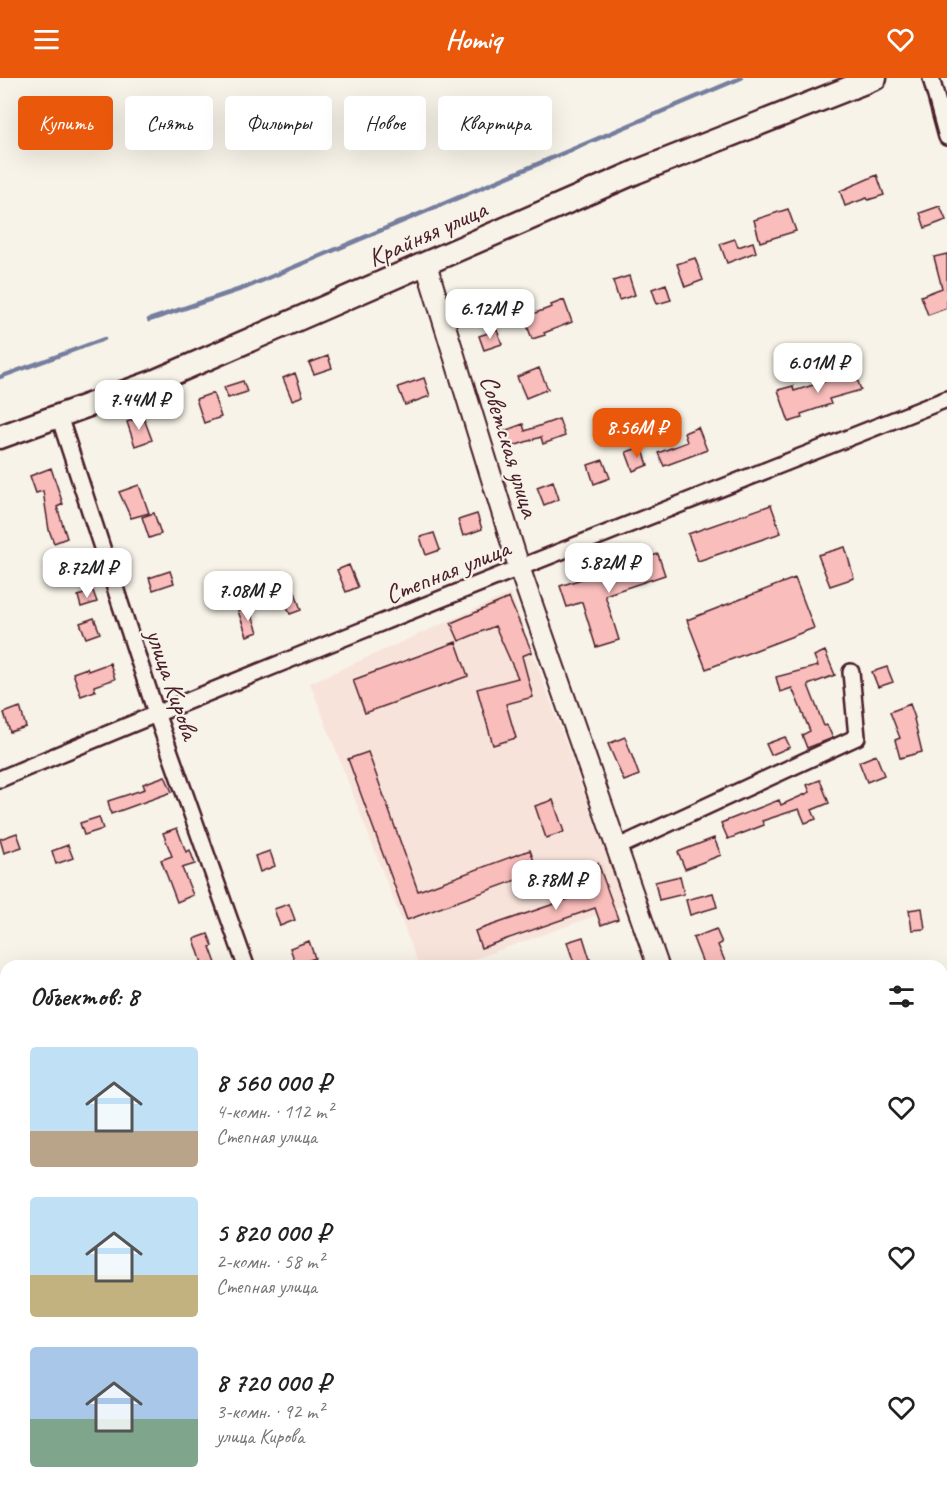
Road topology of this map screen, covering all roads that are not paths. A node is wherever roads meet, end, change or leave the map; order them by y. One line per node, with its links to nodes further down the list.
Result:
1 (875, 78): 4 (main road, Крайняя улица)
2 (931, 78): 3 (street)
3 (947, 137)
4 (426, 264): 6 (main road, Крайняя улица); 8 (street, Советская улица)
5 (947, 399): 8 (street, Степная улица)
6 (59, 416): 7 (main road, Крайняя улица); 10 (street, улица Кирова)
7 (0, 437)
8 (519, 567): 10 (street, Степная улица); 12 (street, Советская улица)
9 (851, 672): 12 (street)
10 (156, 713): 11 (street, Степная улица); 13 (street, улица Кирова)
11 (0, 779)
12 (616, 848): 14 (street, Советская улица)
13 (244, 960)
14 (656, 960)

